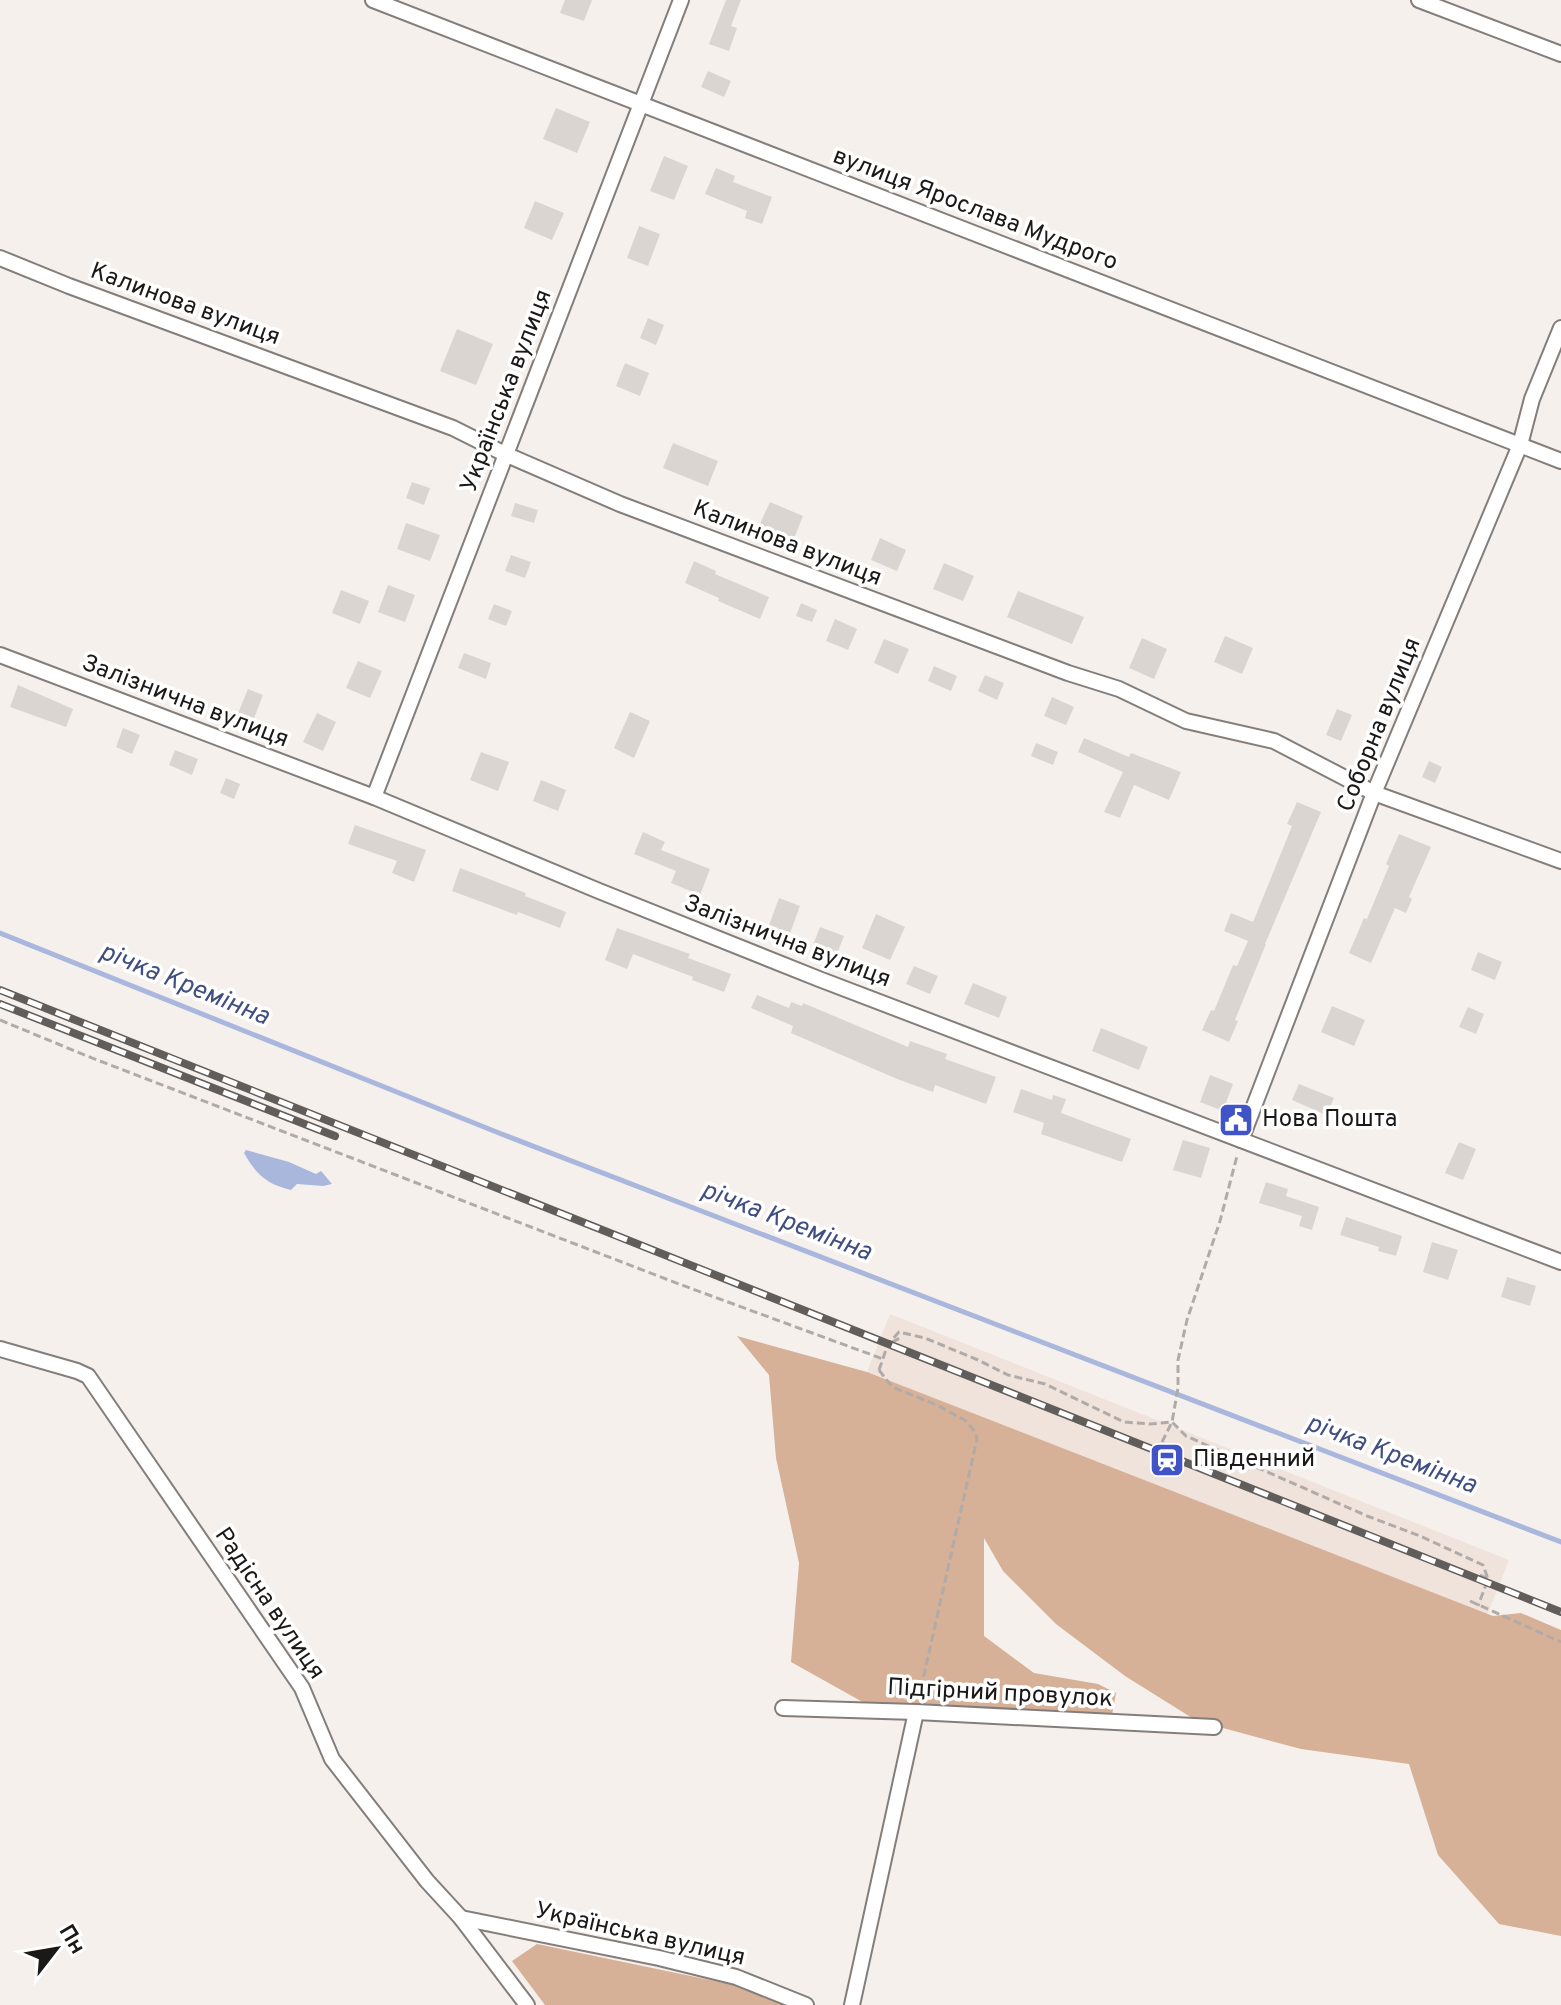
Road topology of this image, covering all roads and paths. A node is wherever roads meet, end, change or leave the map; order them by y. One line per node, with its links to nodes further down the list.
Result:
1 (373, 0): 5 (street, вулиця Ярослава Мудрого)
2 (681, 0): 5 (street, Українська вулиця)
3 (1419, 0): 4 (street)
4 (1561, 54)
5 (640, 104): 8 (street, вулиця Ярослава Мудрого); 9 (street, Українська вулиця)
6 (0, 258): 9 (street, Калинова вулиця)
7 (1561, 328): 8 (street, Соборна вулиця)
8 (1520, 445): 10 (street, вулиця Ярослава Мудрого); 12 (street, Соборна вулиця)
9 (507, 455): 12 (street, Калинова вулиця); 13 (street, Українська вулиця)
10 (1561, 461)
11 (0, 655): 13 (street, Залізнична вулиця)
12 (1374, 793): 14 (street, Калинова вулиця); 16 (street, Соборна вулиця)
13 (374, 797): 16 (street, Залізнична вулиця)
14 (1561, 861)
15 (0, 1020): 21 (path)
16 (1241, 1140): 17 (street, Залізнична вулиця); 24 (path)
17 (1561, 1262)
18 (900, 1338): 19 (path)
19 (888, 1344): 21 (path); 24 (path)
20 (0, 1349): 34 (street, Радісна вулиця)
21 (883, 1359): 23 (path)
22 (888, 1369): 23 (path)
23 (879, 1370): 32 (path)
24 (1172, 1422): 25 (path); 27 (path)
25 (1162, 1442)
26 (1480, 1575): 27 (path)
27 (1488, 1579): 29 (path)
28 (1470, 1601): 29 (path)
29 (1478, 1606): 30 (path)
30 (1561, 1642)
31 (783, 1708): 32 (street, Підгірний провулок)
32 (916, 1712): 33 (street, Підгірний провулок); 37 (street)
33 (1214, 1727)
34 (461, 1918): 35 (street, Радісна вулиця); 36 (street, Українська вулиця)
35 (527, 2005)
36 (806, 2005)
37 (852, 2005)

